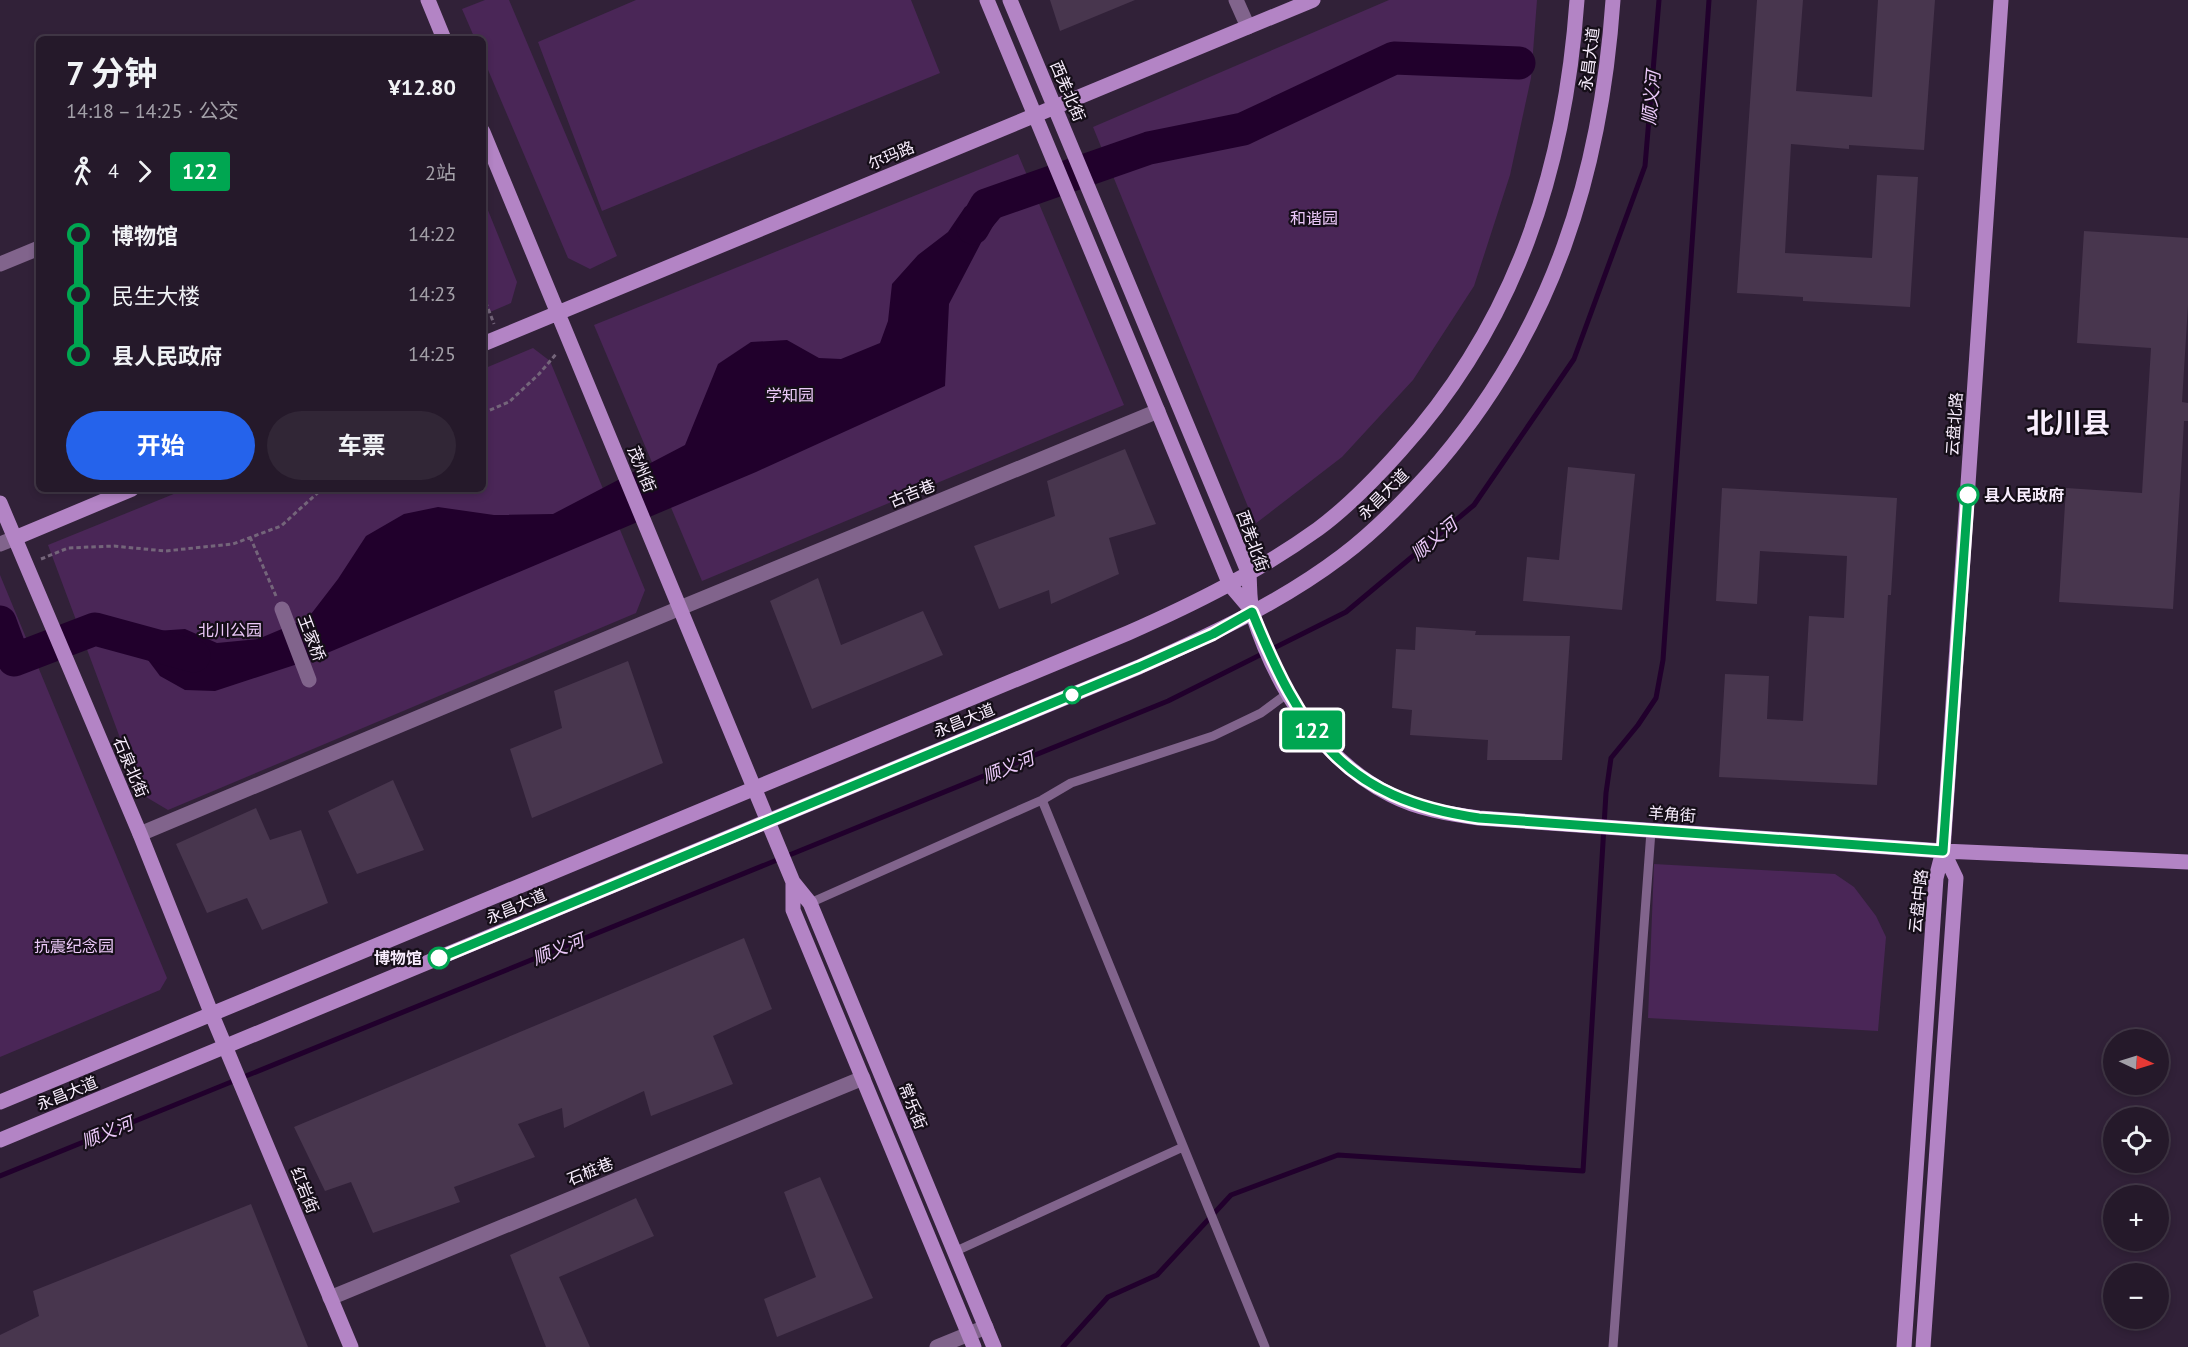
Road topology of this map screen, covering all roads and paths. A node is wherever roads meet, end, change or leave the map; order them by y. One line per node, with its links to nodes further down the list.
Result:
1 (428, 0): 10 (main road)
2 (987, 0): 12 (main road)
3 (1010, 0): 11 (main road, 西羌北街)
4 (1236, 0): 9 (street)
5 (1313, 0): 9 (main road, 尔玛路)
6 (1577, 0): 29 (main road, 永昌大道)
7 (1613, 0): 33 (main road, 永昌大道)
8 (2001, 0): 41 (main road, 云盘北路)
9 (1248, 27): 11 (main road, 尔玛路)
10 (443, 36)
11 (1055, 107): 12 (main road, 尔玛路); 29 (main road, 西羌北街)
12 (1035, 115): 17 (main road, 尔玛路); 21 (main road)
13 (486, 139): 17 (main road, 茂州街)
14 (36, 249): 15 (street)
15 (0, 264)
16 (486, 303): 18 (path)
17 (558, 313): 18 (main road, 尔玛路); 19 (main road, 茂州街)
18 (499, 337): 20 (main road, 尔玛路)
19 (569, 340): 22 (path); 31 (main road, 茂州街)
20 (486, 343)
21 (1158, 411): 30 (main road); 31 (street, 古吉巷)
22 (486, 412)
23 (125, 492): 27 (main road)
24 (319, 492): 26 (path)
25 (0, 503): 27 (main road, 石泉北街)
26 (250, 537): 28 (path); 32 (path)
27 (7, 541): 28 (main road, 石泉北街)
28 (26, 565): 40 (main road, 石泉北街)
29 (1249, 574): 30 (main road, 永昌大道); 33 (main road, 西羌北街)
30 (1230, 585): 33 (main road); 36 (main road, 永昌大道)
31 (680, 608): 36 (main road, 茂州街); 40 (street, 古吉巷)
32 (282, 609): 34 (street, 王家桥)
33 (1252, 612): 35 (main road, 羊角街); 38 (main road, 永昌大道)
34 (309, 680)
35 (1285, 687): 37 (lane); 39 (main road, 羊角街)
36 (755, 787): 38 (main road, 茂州街); 45 (main road, 永昌大道)
37 (1041, 800): 44 (lane); 50 (lane)
38 (768, 820): 43 (main road, 常乐街); 46 (main road, 永昌大道)
39 (1651, 831): 41 (main road, 羊角街); 59 (lane)
40 (140, 834): 45 (main road, 石泉北街)
41 (1943, 851): 42 (main road, 羊角街); 60 (main road, 云盘中路); 61 (main road, 云盘中路)
42 (2188, 862)
43 (793, 882): 44 (main road, 常乐街); 47 (main road, 常乐街)
44 (810, 903): 51 (main road, 常乐街)
45 (212, 1015): 46 (main road, 石泉北街); 48 (main road, 永昌大道)
46 (226, 1047): 49 (main road, 永昌大道); 52 (main road, 红岩街)
47 (863, 1077): 52 (street, 石桩巷); 54 (main road, 常乐街)
48 (0, 1102)
49 (0, 1140)
50 (1183, 1147): 51 (lane); 58 (lane)
51 (954, 1252): 53 (main road, 常乐街)
52 (330, 1298): 55 (main road, 红岩街)
53 (986, 1327): 54 (street); 57 (main road, 常乐街)
54 (972, 1340): 56 (street)
55 (351, 1347)
56 (937, 1347)
57 (994, 1347)
58 (1265, 1347)
59 (1613, 1347)
60 (1904, 1347)
61 (1923, 1347)

